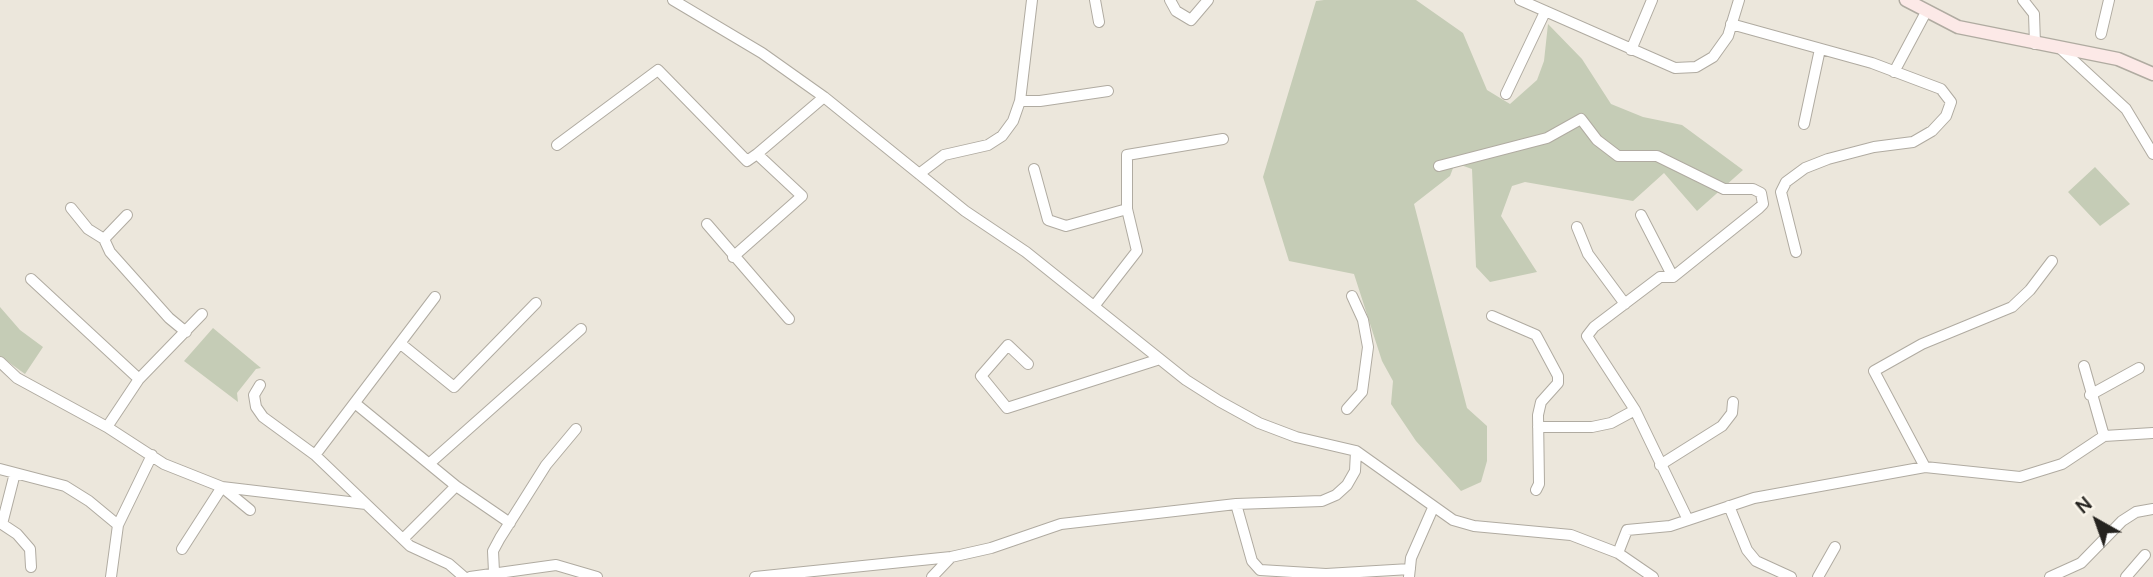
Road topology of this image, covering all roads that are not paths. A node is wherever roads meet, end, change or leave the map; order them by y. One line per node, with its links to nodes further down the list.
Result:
1 (673, 0): 25 (street)
2 (1032, 0): 26 (street)
3 (1095, 0): 14 (street)
4 (1170, 0): 5 (street)
5 (1208, 0)
6 (1520, 0): 12 (street)
7 (1653, 0): 20 (street)
8 (1740, 0): 15 (street)
9 (1906, 0): 13 (main road)
10 (2023, 0): 17 (street)
11 (2109, 0): 16 (street)
12 (1545, 12): 20 (street); 24 (street)
13 (1926, 12): 17 (main road); 21 (street)
14 (1099, 22)
15 (1731, 23): 18 (street); 20 (street)
16 (2101, 34)
17 (2035, 44): 19 (main road)
18 (1820, 49): 21 (street); 27 (street)
19 (2061, 49): 22 (main road); 31 (street)
20 (1631, 50)
21 (1894, 72): 42 (street)
22 (2153, 74)
23 (1108, 91): 26 (street)
24 (1506, 94)
25 (824, 97): 30 (street); 34 (street)
26 (1020, 101): 34 (street)
27 (1804, 124)
28 (1223, 139): 36 (street)
29 (557, 145): 30 (street)
30 (757, 154): 43 (street)
31 (2153, 154)
32 (1439, 166): 45 (street)
33 (1034, 169): 36 (street)
34 (919, 174): 51 (street)
35 (71, 208): 41 (street)
36 (1127, 209): 51 (street)
37 (127, 215): 41 (street)
38 (1641, 215): 45 (street)
39 (707, 224): 43 (street)
40 (1577, 227): 50 (street)
41 (104, 239): 56 (street)
42 (1796, 252)
43 (733, 257): 54 (street)
44 (2052, 261): 80 (street)
45 (1673, 277): 50 (street)
46 (31, 279): 63 (street)
47 (1352, 296): 68 (street)
48 (435, 297): 57 (street)
49 (536, 303): 57 (street)
50 (1625, 304): 69 (street)
51 (1095, 305): 58 (street)
52 (202, 314): 56 (street)
53 (1492, 316): 71 (street)
54 (789, 319)
55 (581, 330): 78 (street)
56 (186, 332): 63 (street)
57 (401, 344): 67 (street)
58 (1160, 359): 60 (street); 75 (street)
59 (0, 362): 70 (street)
60 (1028, 364)
61 (2084, 366): 65 (street)
62 (2139, 369): 65 (street)
63 (139, 379): 70 (street)
64 (260, 385): 76 (street)
65 (2090, 395): 74 (street)
66 (1733, 402): 79 (street)
67 (356, 404): 76 (street); 78 (street)
68 (1347, 409)
69 (1635, 410): 71 (street); 79 (street)
70 (107, 427): 77 (street)
71 (1538, 428): 85 (street)
72 (576, 429): 93 (street)
73 (2153, 433): 74 (street)
74 (2104, 436): 80 (street)
75 (1356, 451): 87 (street); 89 (street)
76 (315, 455): 86 (street)
77 (152, 456): 84 (street); 95 (street)
78 (430, 463): 83 (street)
79 (1660, 465): 92 (street)
80 (1925, 467): 88 (street)
81 (0, 469): 82 (street)
82 (15, 473): 94 (street); 95 (street)
83 (456, 486): 93 (street); 96 (street)
84 (222, 487): 86 (street); 91 (street); 98 (street)
85 (1536, 491)
86 (367, 504): 96 (street)
87 (1236, 504): 101 (street); 105 (street)
88 (1729, 506): 92 (street); 113 (street)
89 (1433, 508): 99 (street); 104 (street)
90 (2153, 509): 115 (street)
91 (250, 510)
92 (1688, 520): 99 (street)
93 (510, 523): 103 (street)
94 (1, 525): 102 (street)
95 (118, 525): 106 (street)
96 (403, 539): 107 (street)
97 (1835, 547): 114 (street)
98 (182, 549)
99 (1618, 553): 112 (street)
100 (2145, 555): 116 (street)
101 (951, 557): 110 (street); 111 (street)
102 (31, 567)
103 (494, 572): 108 (street); 109 (street)
104 (1410, 573): 105 (street)
105 (1327, 576)
106 (111, 577)
107 (464, 577)
108 (470, 577)
109 (597, 577)
110 (755, 577)
111 (932, 577)
112 (1653, 577)
113 (1791, 577)
114 (1818, 577)
115 (2050, 577)
116 (2126, 577)

